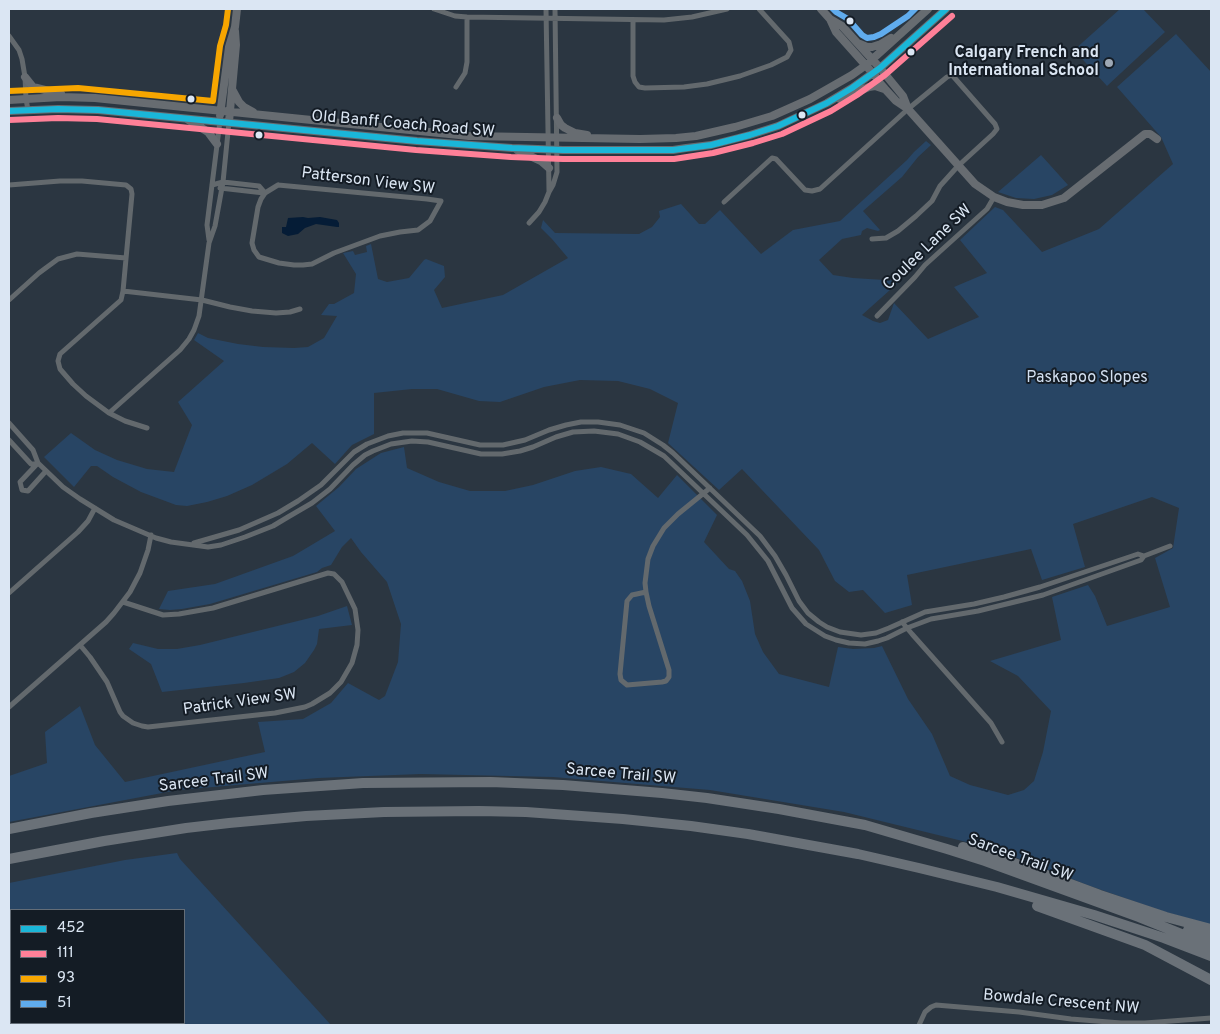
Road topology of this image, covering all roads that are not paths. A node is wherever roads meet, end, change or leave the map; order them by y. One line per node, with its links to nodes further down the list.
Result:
1 (237, 9): 16 (main road)
2 (434, 9): 10 (street)
3 (546, 9): 11 (street)
4 (555, 9): 12 (street)
5 (727, 9): 14 (street)
6 (760, 9): 14 (street)
7 (820, 9): 13 (main road)
8 (928, 9): 15 (main road, Old Banff Coach Road SW)
9 (946, 9): 21 (main road, Old Banff Coach Road SW)
10 (468, 17): 11 (street); 24 (street)
11 (547, 19): 12 (street); 41 (street)
12 (555, 19): 14 (street); 38 (street)
13 (830, 19): 18 (main road); 20 (main road)
14 (633, 20)
15 (913, 22): 18 (main road); 19 (main road, Old Banff Coach Road SW)
16 (235, 27): 26 (main road); 33 (main road)
17 (9, 36): 23 (street)
18 (856, 41): 19 (main road)
19 (872, 59): 20 (main road, Old Banff Coach Road SW); 21 (main road)
20 (866, 65): 22 (main road); 43 (main road, Old Banff Coach Road SW)
21 (880, 68): 22 (main road, Old Banff Coach Road SW); 31 (main road)
22 (872, 73): 25 (main road); 30 (main road, Old Banff Coach Road SW)
23 (25, 77): 27 (main road); 28 (street)
24 (456, 87)
25 (885, 89): 30 (main road); 31 (main road)
26 (232, 90): 35 (main road); 36 (main road)
27 (78, 97): 28 (main road, Old Banff Coach Road SW); 33 (main road, Old Banff Coach Road SW)
28 (26, 99): 29 (main road, Old Banff Coach Road SW); 32 (street)
29 (9, 100)
30 (815, 109): 47 (main road, Old Banff Coach Road SW)
31 (908, 109): 49 (main road); 49 (street); 57 (street)
32 (28, 110): 34 (main road, Old Banff Coach Road SW); 37 (main road, Old Banff Coach Road SW)
33 (221, 110): 35 (main road, Old Banff Coach Road SW); 39 (main road)
34 (9, 111)
35 (230, 111): 36 (main road, Old Banff Coach Road SW); 40 (main road)
36 (255, 114): 41 (main road, Old Banff Coach Road SW)
37 (185, 118): 39 (main road, Old Banff Coach Road SW); 45 (main road)
38 (557, 118): 42 (street); 43 (main road)
39 (220, 122): 40 (main road, Old Banff Coach Road SW); 45 (street)
40 (230, 122): 46 (main road, Old Banff Coach Road SW); 53 (street)
41 (548, 138): 42 (main road, Old Banff Coach Road SW); 48 (street)
42 (557, 138): 43 (main road, Old Banff Coach Road SW); 47 (street)
43 (611, 139)
44 (1157, 139): 56 (main road)
45 (217, 144): 52 (street)
46 (512, 148): 48 (main road, Old Banff Coach Road SW); 50 (main road)
47 (557, 149): 48 (main road, Old Banff Coach Road SW); 54 (street)
48 (548, 150): 50 (street)
49 (958, 166): 56 (main road); 59 (street)
50 (548, 168): 54 (street)
51 (9, 185): 61 (street)
52 (212, 185): 53 (street, Patterson View SW); 60 (street)
53 (222, 185): 55 (street, Patterson View SW); 60 (street)
54 (548, 192): 58 (street)
55 (265, 193): 55 (street, Patterson View SW)
56 (994, 197): 66 (street, Coulee Lane SW)
57 (724, 202)
58 (529, 223)
59 (872, 239)
60 (209, 243): 64 (street)
61 (126, 258): 62 (street); 63 (street)
62 (123, 291): 64 (street); 67 (street)
63 (9, 300)
64 (202, 300): 65 (street); 67 (street)
65 (300, 309)
66 (877, 316)
67 (109, 413): 70 (street)
68 (9, 423): 75 (street)
69 (620, 425): 71 (street); 73 (street); 77 (street)
70 (147, 428)
71 (618, 434): 74 (street); 78 (street)
72 (9, 440): 75 (street)
73 (513, 443): 74 (street); 81 (street)
74 (515, 452): 81 (street)
75 (38, 464): 76 (street); 76 (street)
76 (46, 471): 79 (street)
77 (710, 488): 78 (street); 83 (street)
78 (703, 494): 85 (street); 87 (street)
79 (95, 508): 80 (street); 88 (street)
80 (151, 535): 81 (street); 90 (street)
81 (191, 544)
82 (1170, 546): 84 (street)
83 (775, 556): 85 (street); 91 (street)
84 (1144, 556): 86 (street); 89 (street)
85 (768, 561): 94 (street)
86 (1040, 587): 89 (street); 92 (street)
87 (646, 592): 87 (street)
88 (9, 593)
89 (1043, 595): 93 (street)
90 (123, 602): 95 (street); 95 (street, Patrick View SW)
91 (819, 622): 92 (street); 94 (street)
92 (902, 622): 93 (street)
93 (907, 628): 94 (street); 97 (street)
94 (814, 630)
95 (80, 645): 96 (street)
96 (9, 707)
97 (1002, 742)
98 (864, 825): 99 (highway, Sarcee Trail SW); 102 (highway, Sarcee Trail SW); 103 (highway)
99 (9, 829)
100 (9, 859): 101 (highway, Sarcee Trail SW)
101 (997, 888): 106 (highway, Sarcee Trail SW); 107 (highway)
102 (1140, 917): 104 (highway); 105 (highway, Sarcee Trail SW)
103 (1211, 929)
104 (1211, 937)
105 (1211, 946)
106 (1211, 956)
107 (1211, 980)
108 (1211, 1018): 109 (street, Bowdale Crescent NW)
109 (919, 1025)

